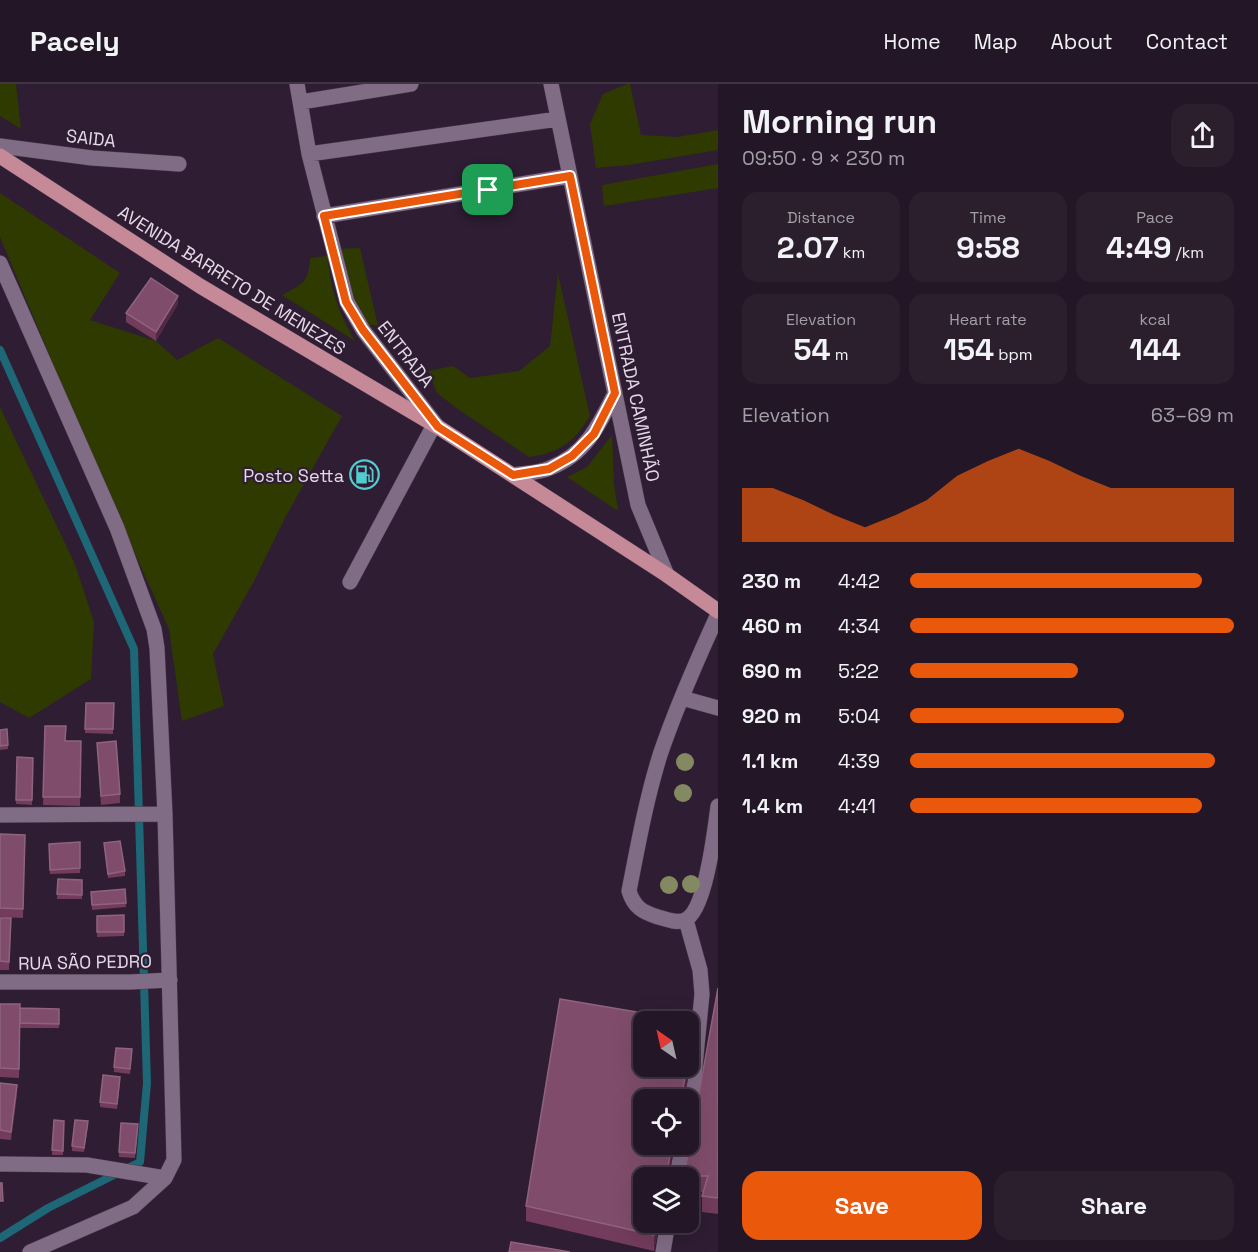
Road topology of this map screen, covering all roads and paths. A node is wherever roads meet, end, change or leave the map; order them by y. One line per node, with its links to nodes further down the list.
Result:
1 (297, 84): 4 (street, ENTRADA)
2 (411, 84): 4 (street)
3 (551, 84): 5 (street, ENTRADA CAMINHÃO)
4 (301, 102): 7 (street, ENTRADA)
5 (558, 119): 7 (street); 10 (street, ENTRADA CAMINHÃO)
6 (0, 146): 9 (street, SAIDA)
7 (309, 154): 11 (street, ENTRADA)
8 (0, 156): 14 (main road, AVENIDA BARRETO DE MENEZES)
9 (179, 164)
10 (570, 176): 11 (street); 13 (street, ENTRADA CAMINHÃO)
11 (324, 216): 14 (street, ENTRADA)
12 (0, 263): 22 (street)
13 (615, 393): 15 (street); 16 (street, ENTRADA CAMINHÃO)
14 (436, 426): 15 (main road, AVENIDA BARRETO DE MENEZES); 17 (street)
15 (513, 475): 16 (main road, AVENIDA BARRETO DE MENEZES)
16 (667, 575): 18 (main road, AVENIDA BARRETO DE MENEZES)
17 (350, 582)
18 (718, 612): 19 (street)
19 (682, 698): 20 (street); 24 (street)
20 (718, 708)
21 (718, 806): 24 (street)
22 (159, 814): 23 (street); 25 (street)
23 (0, 815)
24 (686, 920): 27 (street)
25 (162, 980): 26 (street, RUA SÃO PEDRO); 29 (street)
26 (0, 982)
27 (693, 1089)
28 (0, 1164): 29 (street)
29 (165, 1178): 31 (street)
30 (666, 1233): 32 (street)
31 (30, 1252)
32 (663, 1252)

